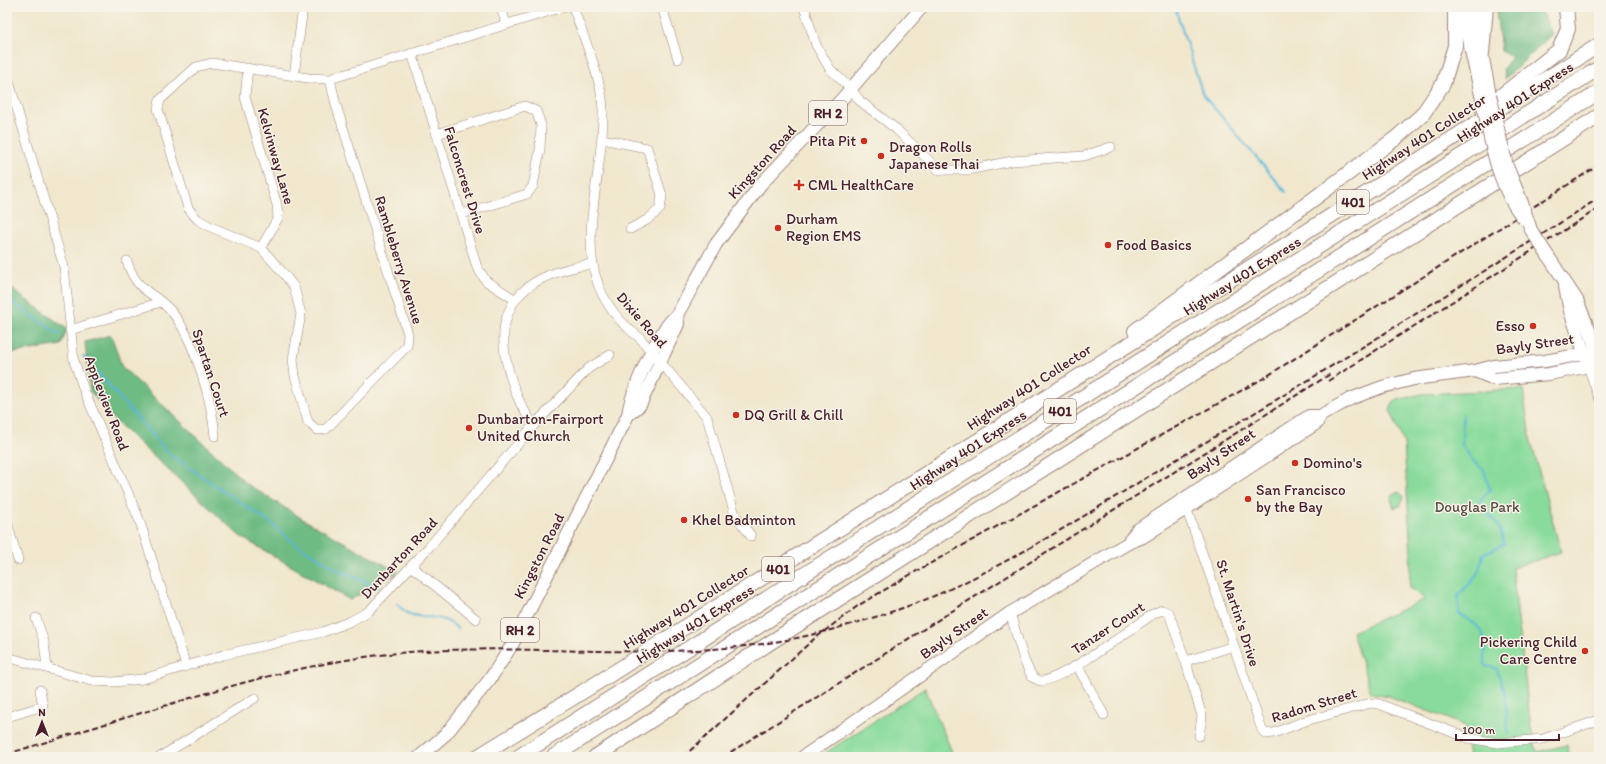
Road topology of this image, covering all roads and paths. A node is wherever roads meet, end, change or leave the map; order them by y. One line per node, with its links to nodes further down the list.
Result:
1 (303, 7): 21 (street)
2 (501, 7): 13 (street)
3 (563, 7): 13 (street, Rambleberry Avenue)
4 (573, 7): 29 (street, Dixie Road)
5 (662, 7): 17 (street)
6 (804, 7): 23 (street)
7 (922, 7): 23 (main road, Kingston Road / RH 2)
8 (1455, 7): 44 (highway)
9 (1461, 7): 25 (main road)
10 (1473, 7): 16 (main road)
11 (1486, 7): 16 (highway)
12 (1566, 7): 28 (highway)
13 (506, 24): 15 (street, Rambleberry Avenue)
14 (1599, 45): 28 (highway, Highway 401 Collector / 401)
15 (412, 53): 22 (street, Rambleberry Avenue); 27 (street, Falconcrest Drive)
16 (1482, 53): 25 (main road)
17 (678, 59)
18 (248, 68): 21 (street, Rambleberry Avenue); 33 (street, Kelvinway Lane); 33 (street, Rambleberry Avenue)
19 (1599, 68): 72 (highway, Highway 401 Express / 401)
20 (7, 75): 38 (street, Appleview Road)
21 (294, 76): 22 (street, Rambleberry Avenue)
22 (330, 79): 33 (street, Rambleberry Avenue)
23 (851, 89): 30 (street); 41 (main road, Kingston Road / RH 2)
24 (1599, 92): 73 (highway, 401)
25 (1486, 97): 39 (main road, bridge)
26 (1599, 116): 74 (highway, 401)
27 (437, 134): 31 (street, Falconcrest Drive); 31 (street)
28 (1460, 134): 44 (highway, Highway 401 Collector / 401)
29 (602, 139): 32 (street); 35 (street, Dixie Road)
30 (1111, 147)
31 (462, 214): 36 (street, Falconcrest Drive)
32 (630, 229)
33 (261, 248)
34 (127, 261): 37 (street, Spartan Court)
35 (592, 264): 36 (street); 41 (street, Dixie Road)
36 (514, 299): 46 (street)
37 (161, 302): 38 (street); 47 (street, Spartan Court)
38 (70, 330): 59 (street, Appleview Road)
39 (1593, 352): 42 (main road); 43 (main road, Bayly Street)
40 (610, 355): 46 (street, Dunbarton Road)
41 (655, 357): 50 (street, Dixie Road); 70 (main road, Kingston Road / RH 2)
42 (1595, 365): 43 (main road, Bayly Street); 45 (street)
43 (1475, 371): 48 (main road, Bayly Street)
44 (1077, 376): 71 (highway, Highway 401 Collector / 401)
45 (1599, 398)
46 (534, 425): 52 (street, Dunbarton Road)
47 (215, 436)
48 (1185, 504): 53 (main road, Bayly Street); 56 (street, St. Martin's Drive)
49 (7, 524): 51 (street)
50 (751, 536)
51 (18, 560)
52 (411, 566): 55 (street); 59 (street, Dunbarton Road)
53 (1010, 613): 60 (street, Tanzer Court); 75 (main road, Bayly Street)
54 (36, 618): 61 (street)
55 (476, 619)
56 (1234, 646): 58 (street); 67 (street, St. Martin's Drive)
57 (7, 657): 61 (street, Dunbarton Road)
58 (1186, 662): 60 (street, Tanzer Court); 68 (street, Tanzer Court)
59 (186, 666): 61 (street, Dunbarton Road)
60 (1077, 666): 64 (street)
61 (47, 668)
62 (40, 690): 65 (street)
63 (255, 698): 69 (street)
64 (1104, 715)
65 (7, 717)
66 (1599, 721): 67 (street, Radom Street)
67 (1266, 734)
68 (1199, 736)
69 (160, 757)
70 (419, 757)
71 (477, 757)
72 (518, 757)
73 (553, 757)
74 (595, 757)
75 (803, 757)

